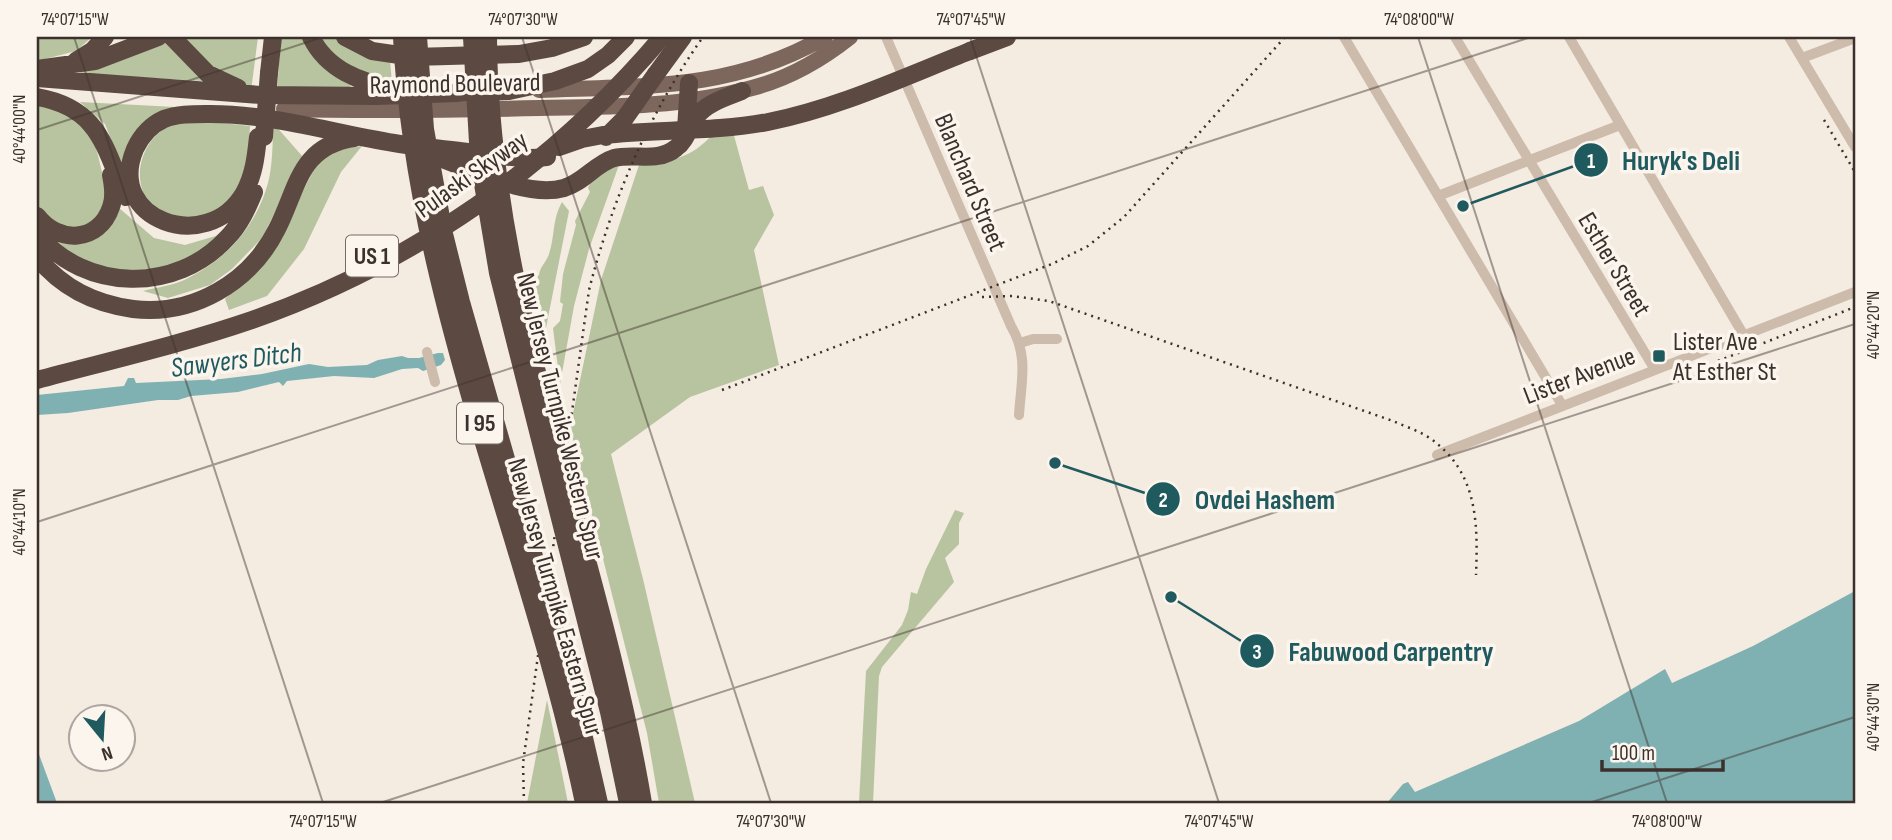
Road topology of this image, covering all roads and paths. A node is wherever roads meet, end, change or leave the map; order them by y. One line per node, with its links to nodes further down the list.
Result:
1 (105, 37): 28 (highway)
2 (158, 37): 28 (highway)
3 (172, 37): 33 (highway)
4 (266, 37): 27 (highway)
5 (273, 37): 27 (highway)
6 (311, 37): 32 (highway)
7 (345, 37): 12 (highway)
8 (402, 37): 61 (highway, New Jersey Turnpike Eastern Spur / I 95, bridge)
9 (418, 37): 62 (highway, New Jersey Turnpike Eastern Spur / I 95, bridge)
10 (472, 37): 63 (highway, New Jersey Turnpike Western Spur / I 95, bridge)
11 (488, 37): 64 (highway, New Jersey Turnpike Western Spur, bridge)
12 (584, 37)
13 (626, 37): 29 (highway)
14 (648, 37): 55 (highway, Pulaski Skyway / US 1, bridge)
15 (662, 37): 42 (highway, Pulaski Skyway / US 1, bridge)
16 (683, 37): 42 (highway, bridge)
17 (825, 37): 30 (main road, Raymond Boulevard)
18 (850, 37): 31 (main road, Raymond Boulevard)
19 (886, 37): 52 (street, Blanchard Street)
20 (1007, 37): 42 (highway, bridge)
21 (1344, 37): 44 (street)
22 (1455, 37): 43 (street, Esther Street)
23 (1569, 37): 35 (street)
24 (1789, 37): 26 (street)
25 (1855, 38): 26 (street)
26 (1802, 58): 40 (street)
27 (266, 73): 36 (highway)
28 (44, 81): 33 (highway, Raymond Boulevard); 34 (highway, Raymond Boulevard); 41 (highway)
29 (509, 91): 30 (main road, Raymond Boulevard); 32 (highway, Raymond Boulevard)
30 (689, 91): 31 (main road, Raymond Boulevard); 34 (main road, Raymond Boulevard); 38 (highway)
31 (742, 91): 38 (highway)
32 (433, 94): 33 (highway, Raymond Boulevard)
33 (261, 95)
34 (284, 108): 42 (highway)
35 (1620, 125): 43 (street); 50 (street)
36 (261, 137): 37 (highway); 45 (highway)
37 (361, 137): 39 (highway); 48 (highway)
38 (683, 140): 39 (highway)
39 (395, 144): 42 (highway)
40 (1855, 147)
41 (105, 148): 45 (highway); 46 (highway)
42 (548, 154): 56 (highway, Pulaski Skyway / US 1, bridge)
43 (1529, 162): 44 (street); 54 (street, Esther Street)
44 (1438, 196): 58 (street)
45 (250, 201): 47 (highway)
46 (37, 216)
47 (37, 234)
48 (37, 257)
49 (1855, 292): 50 (street, Lister Avenue)
50 (1743, 334): 54 (street, Lister Avenue)
51 (1057, 339): 52 (street)
52 (1020, 343): 59 (street, Blanchard Street)
53 (427, 352): 57 (street)
54 (1654, 369): 58 (street, Lister Avenue)
55 (37, 370)
56 (37, 380)
57 (435, 382)
58 (1562, 405): 60 (street, Lister Avenue)
59 (1019, 415)
60 (1437, 455)
61 (584, 803)
62 (600, 803)
63 (628, 803)
64 (643, 803)

